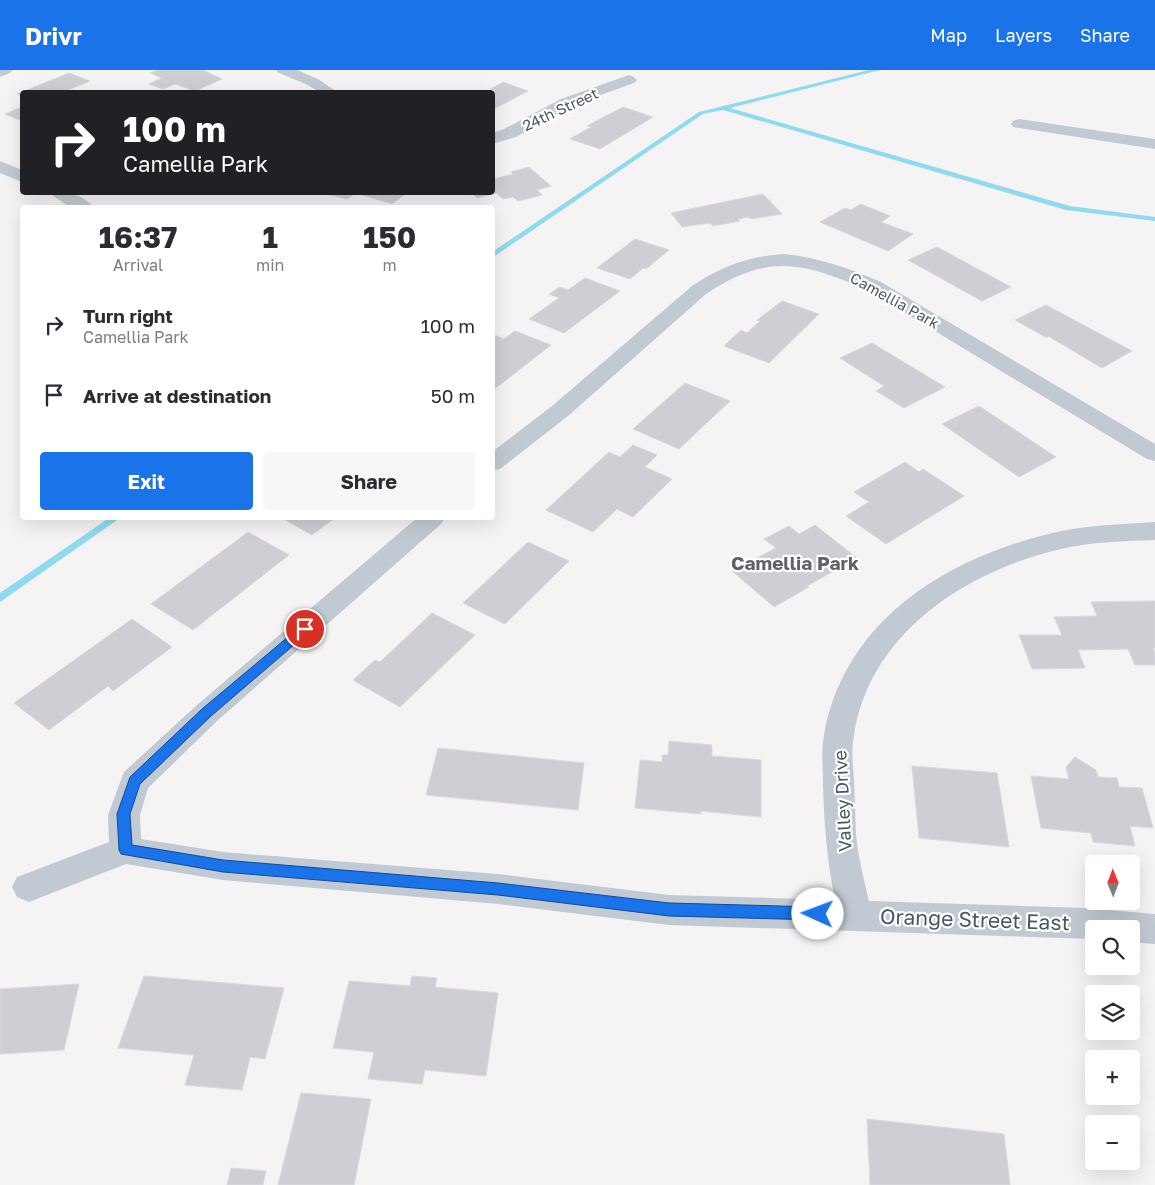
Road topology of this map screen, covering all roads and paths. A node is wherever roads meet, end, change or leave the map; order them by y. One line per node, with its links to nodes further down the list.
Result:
1 (4, 70): 3 (street)
2 (284, 70): 5 (street)
3 (0, 72)
4 (629, 80): 7 (street, 24th Street)
5 (326, 90)
6 (1019, 124): 8 (street)
7 (495, 138)
8 (1155, 144)
9 (0, 166): 10 (street)
10 (20, 176)
11 (62, 195): 12 (street)
12 (80, 205)
13 (1155, 454): 14 (street, Camellia Park)
14 (495, 462)
15 (430, 520): 17 (street)
16 (1155, 531): 19 (street, Valley Drive)
17 (126, 850): 18 (street); 19 (street)
18 (29, 886)
19 (855, 914): 20 (street, Orange Street East)
20 (1155, 929)

